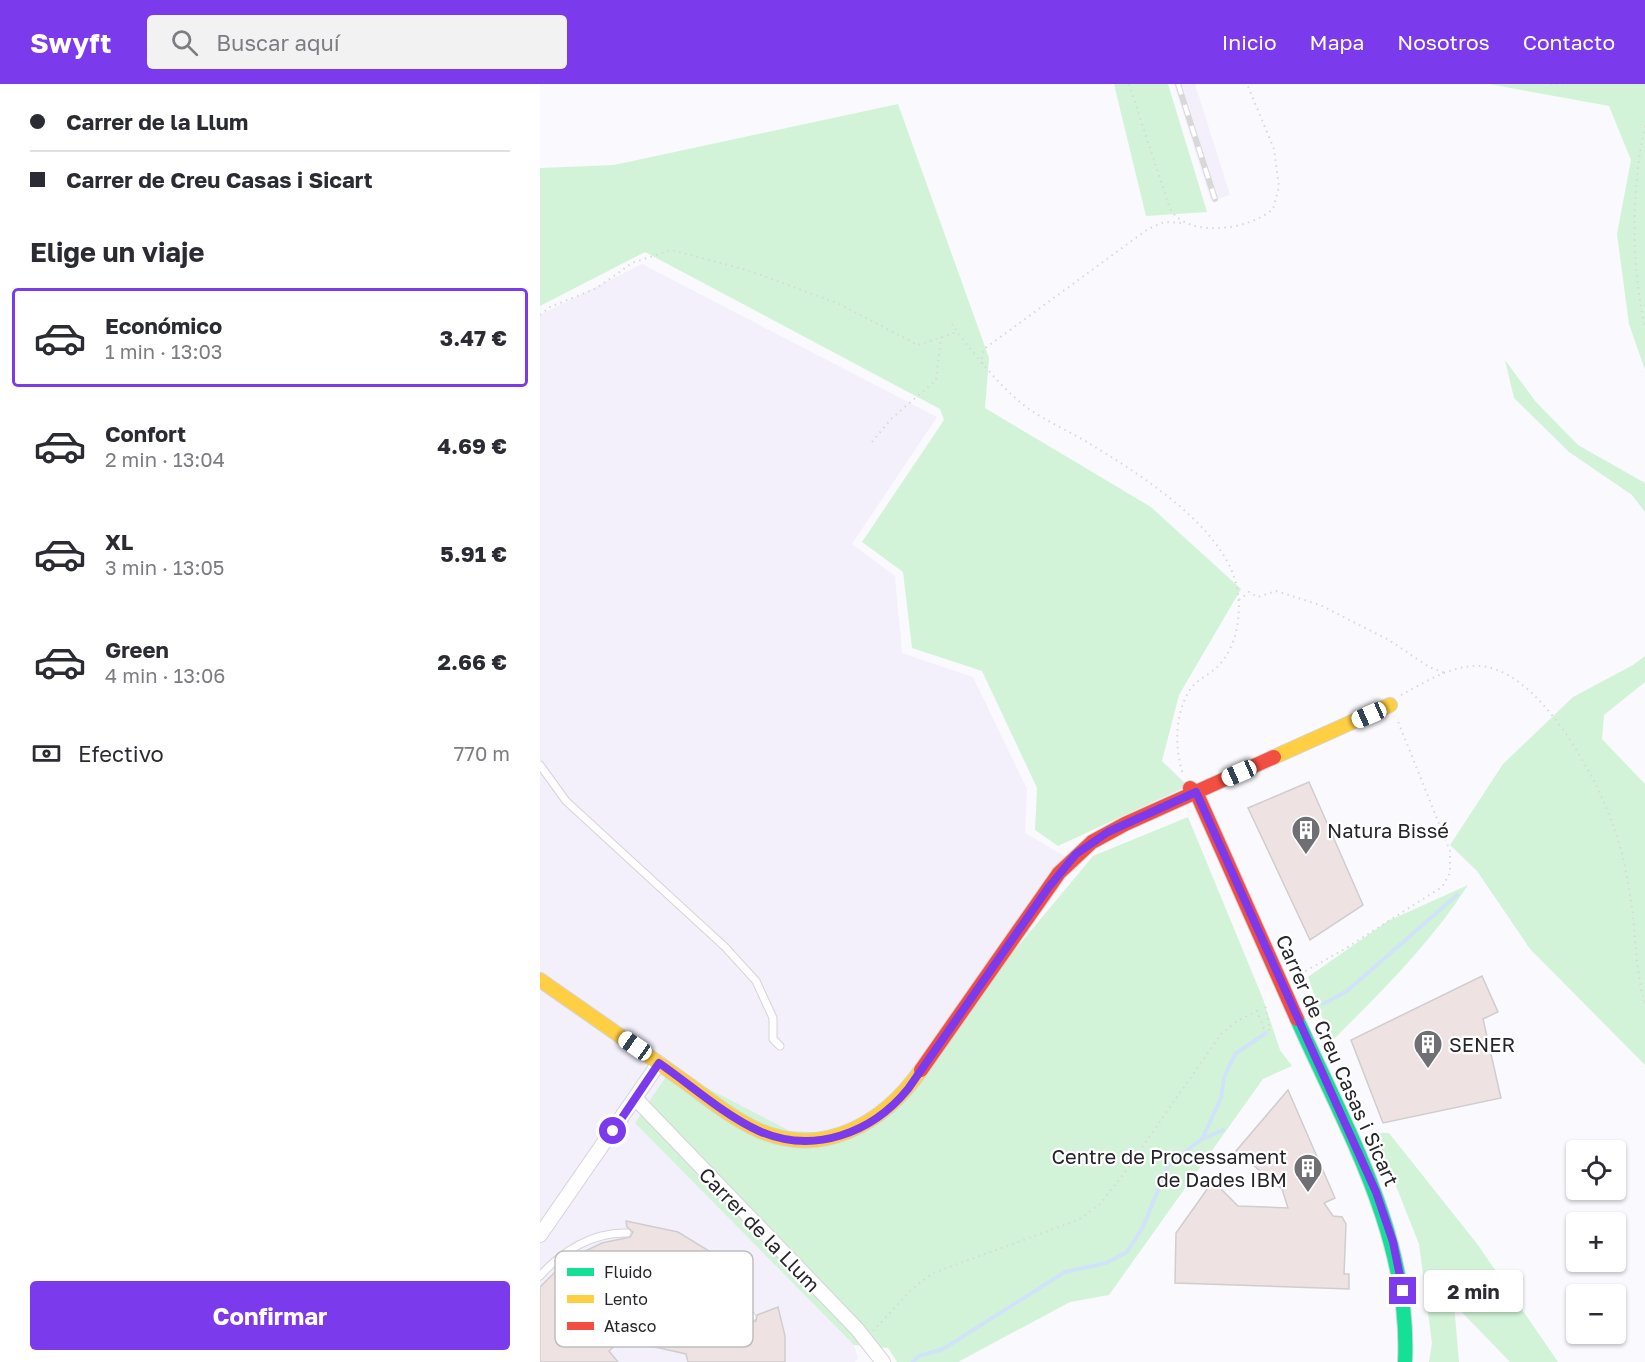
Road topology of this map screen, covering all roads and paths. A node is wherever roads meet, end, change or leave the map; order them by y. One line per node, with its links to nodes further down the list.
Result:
1 (1130, 84): 6 (path)
2 (1247, 84): 6 (path)
3 (1550, 84): 4 (path)
4 (1563, 84)
5 (1645, 126): 9 (path)
6 (1183, 224): 12 (path)
7 (540, 315): 11 (path)
8 (952, 324): 10 (path)
9 (1645, 328)
10 (958, 332): 11 (path); 12 (path)
11 (940, 337): 13 (path)
12 (981, 359): 14 (path)
13 (872, 441)
14 (1239, 600): 15 (path); 19 (path)
15 (1445, 673): 16 (path); 22 (path)
16 (1390, 705): 19 (street)
17 (1397, 719): 20 (path)
18 (540, 765): 24 (lane)
19 (1193, 790): 25 (street); 34 (street, Carrer de Creu Casas i Sicart)
20 (1295, 977)
21 (540, 980): 25 (street)
22 (1645, 1004)
23 (1265, 1005): 32 (path)
24 (780, 1046)
25 (659, 1063): 26 (street)
26 (635, 1098): 28 (street); 33 (street, Carrer de la Llum)
27 (627, 1233): 29 (lane)
28 (540, 1235)
29 (571, 1251)
30 (555, 1263): 31 (lane)
31 (540, 1275)
32 (867, 1336)
33 (881, 1359)
34 (1405, 1362)

